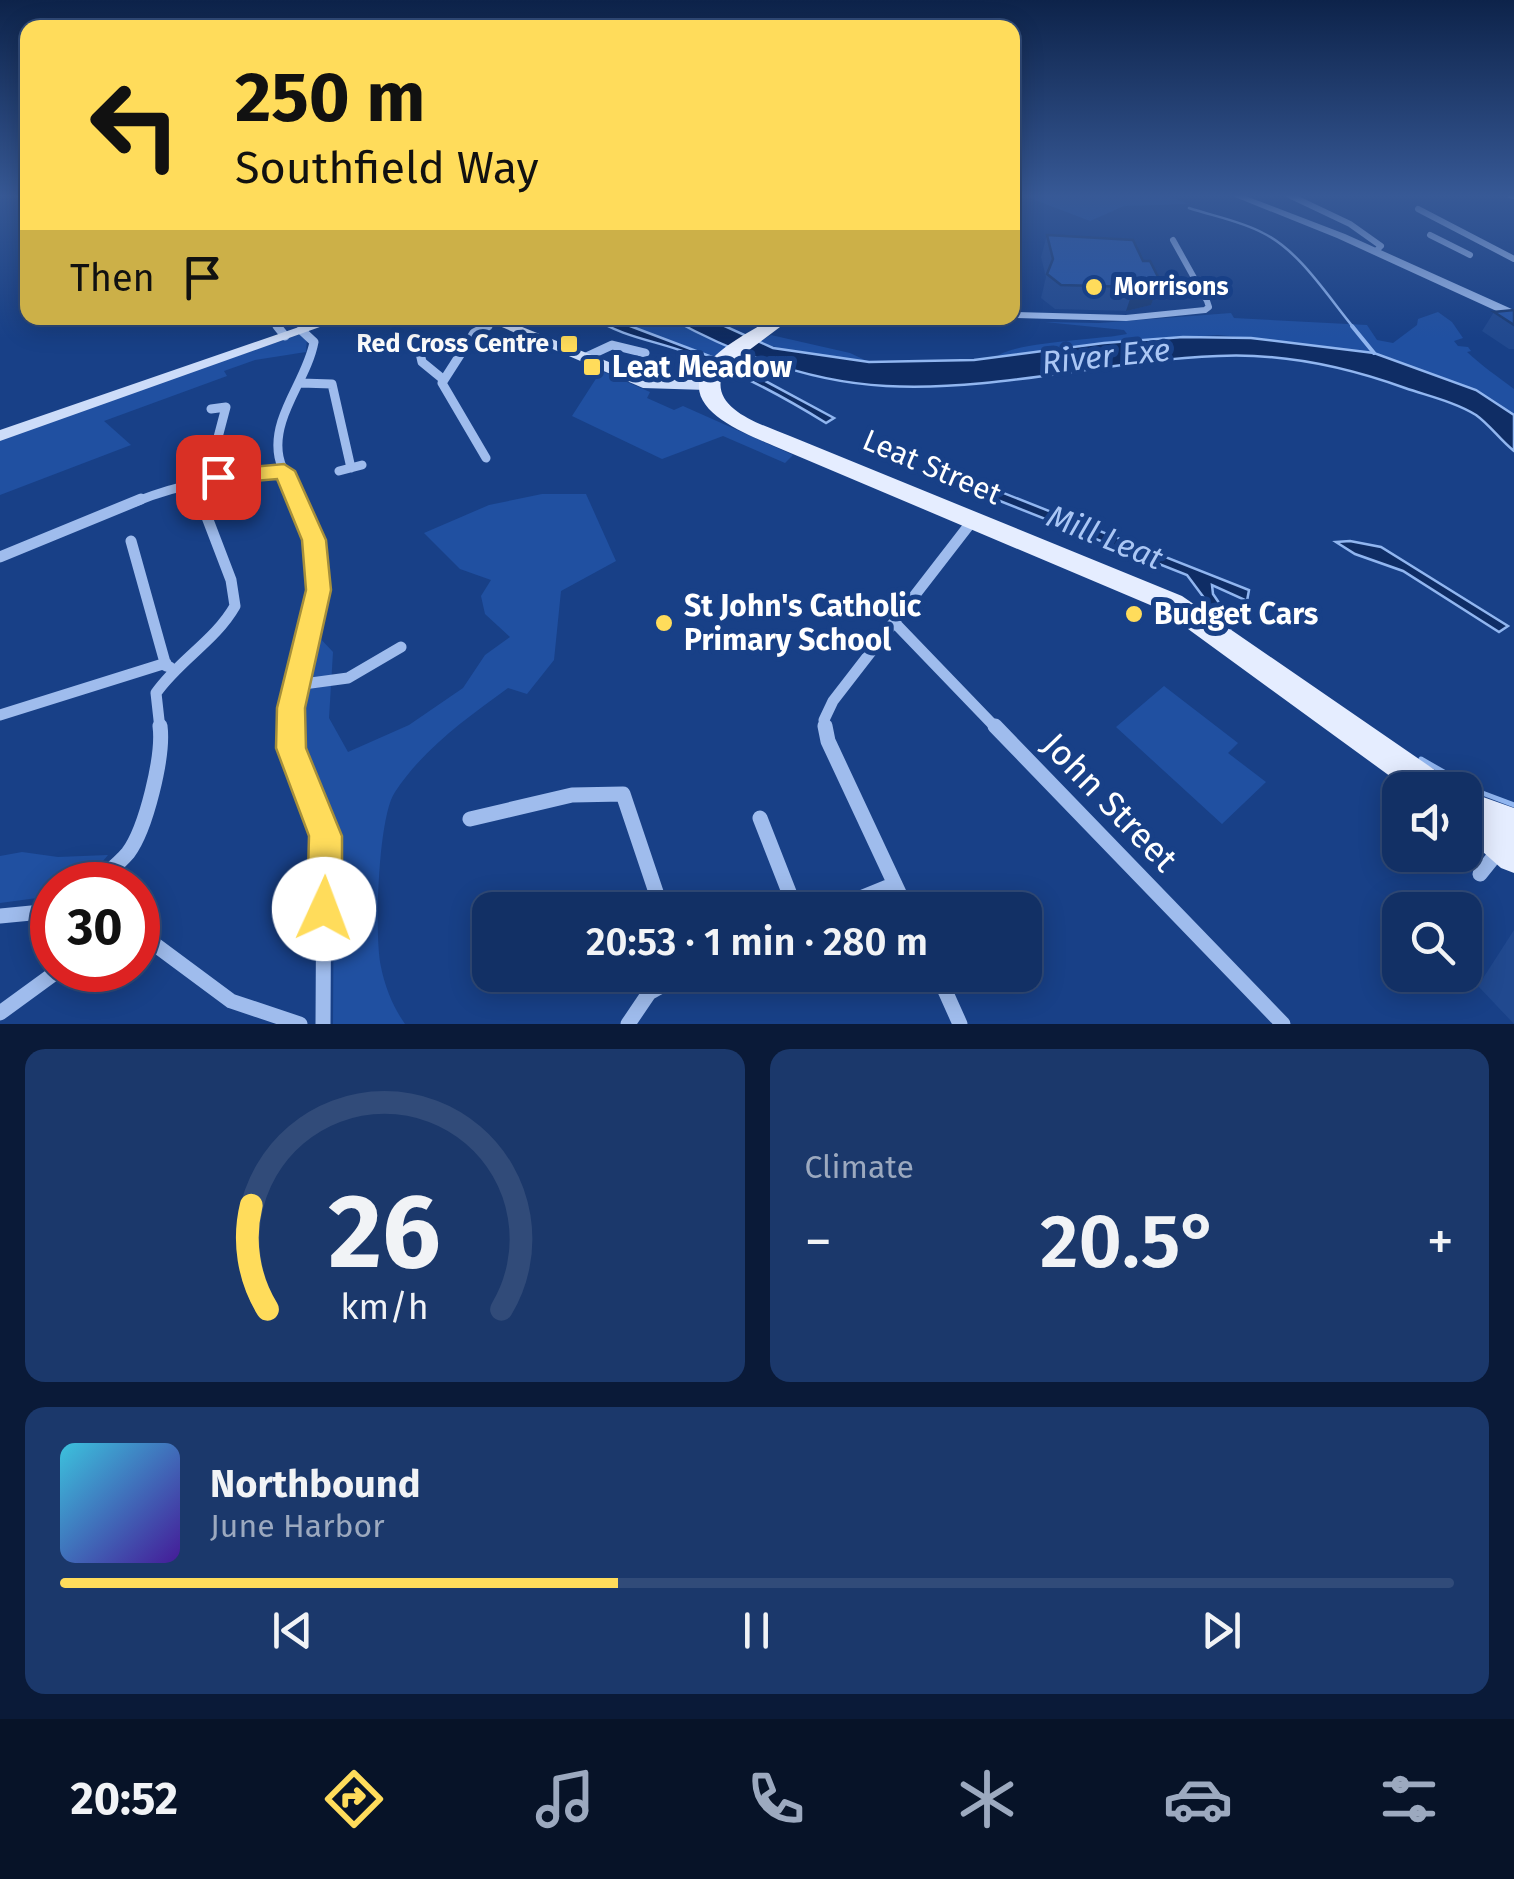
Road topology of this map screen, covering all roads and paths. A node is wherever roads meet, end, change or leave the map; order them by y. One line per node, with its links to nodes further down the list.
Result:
1 (1174, 243): 10 (street)
2 (1359, 243): 7 (street)
3 (1379, 243): 7 (street)
4 (1447, 243): 6 (street)
5 (1485, 244): 6 (street); 9 (street)
6 (1454, 246): 8 (street)
7 (1377, 250): 11 (street)
8 (1470, 255)
9 (1514, 259)
10 (1020, 315)
11 (1514, 315)
12 (277, 325): 17 (street)
13 (317, 325): 17 (main road)
14 (484, 325): 22 (street)
15 (506, 325): 20 (main road)
16 (774, 325): 21 (main road)
17 (292, 333): 23 (street); 25 (main road)
18 (416, 335): 22 (street)
19 (645, 353): 20 (street)
20 (584, 358): 21 (main road)
21 (711, 375): 30 (main road, Leat Street)
22 (444, 380): 26 (street)
23 (301, 383): 27 (street); 28 (street)
24 (211, 409): 29 (street)
25 (0, 436)
26 (486, 458)
27 (351, 468)
28 (284, 471): 29 (street); 38 (street)
29 (200, 480): 32 (street); 37 (street)
30 (974, 520): 33 (street); 40 (main road, Leat Street)
31 (131, 541): 37 (street)
32 (0, 556)
33 (894, 622): 48 (street); 64 (street, John Street)
34 (401, 647): 36 (street)
35 (371, 648): 36 (street)
36 (382, 659): 38 (street)
37 (170, 666): 39 (street); 46 (street)
38 (296, 685): 60 (street)
39 (0, 715)
40 (1411, 772)
41 (1482, 817): 45 (main road)
42 (760, 818): 50 (street)
43 (470, 819): 49 (street)
44 (1482, 822): 45 (main road)
45 (1512, 836): 47 (street)
46 (118, 862)
47 (1480, 874)
48 (895, 884): 51 (street); 52 (street)
49 (656, 892)
50 (789, 892)
51 (876, 892)
52 (899, 892)
53 (30, 913): 54 (street)
54 (0, 916)
55 (160, 950): 61 (street)
56 (30, 991): 59 (street)
57 (648, 992): 62 (street)
58 (946, 992): 63 (street)
59 (0, 1013)
60 (320, 1023)
61 (300, 1024)
62 (628, 1024)
63 (960, 1024)
64 (1283, 1024)

